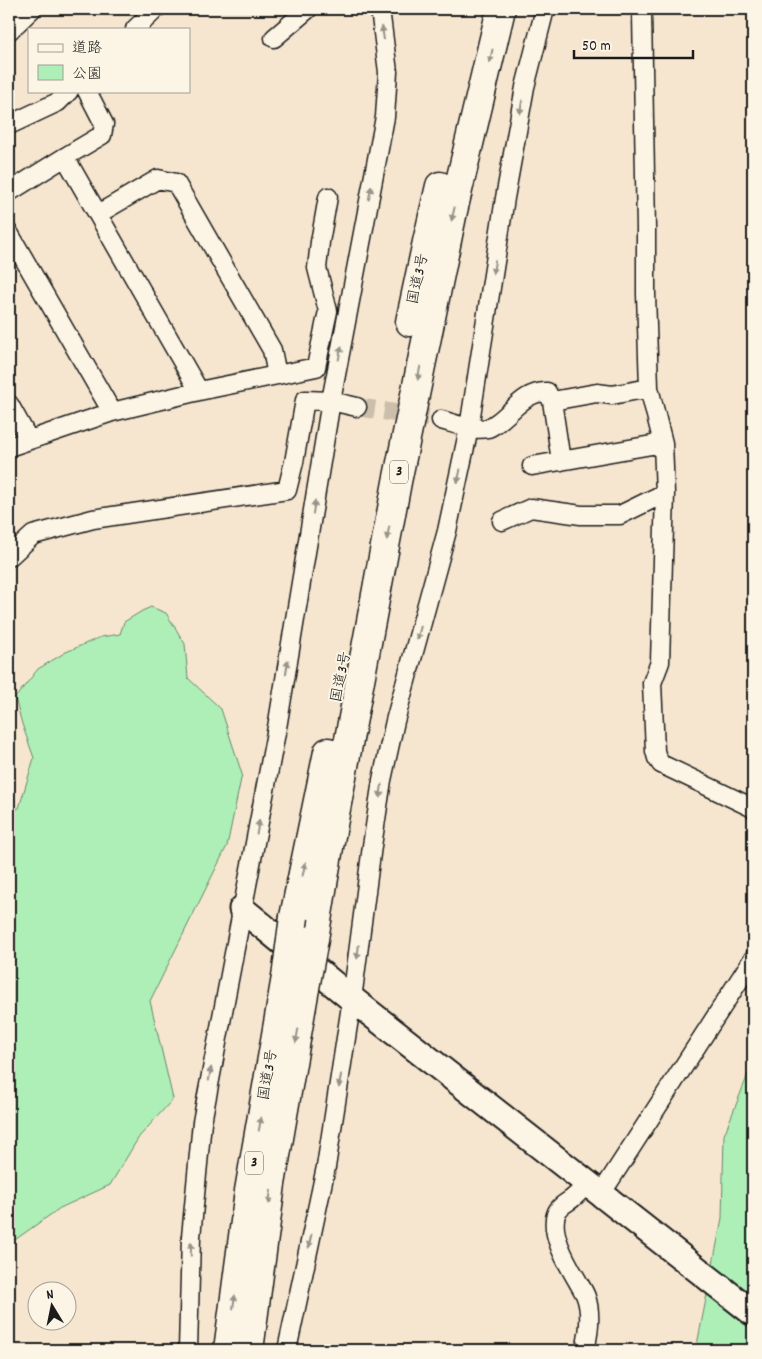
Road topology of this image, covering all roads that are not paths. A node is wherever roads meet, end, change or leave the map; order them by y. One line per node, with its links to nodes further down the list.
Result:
1 (32, 9): 10 (street)
2 (156, 9): 9 (street)
3 (308, 9): 11 (street)
4 (380, 9): 23 (street, one-way to 4)
5 (484, 9): 43 (highway, 国道3号 / 3, one-way to 5, bridge)
6 (502, 9): 43 (highway, 国道3号 / 3, one-way to 43, bridge)
7 (545, 9): 29 (street, one-way to 29)
8 (644, 9): 21 (street)
9 (136, 28)
10 (9, 31)
11 (274, 38)
12 (68, 92): 14 (street)
13 (88, 92): 15 (street)
14 (9, 125)
15 (65, 158): 16 (street); 18 (street)
16 (9, 192)
17 (328, 197): 20 (street)
18 (98, 214): 20 (street); 22 (street)
19 (9, 233): 27 (street)
20 (277, 375): 22 (street)
21 (649, 388): 24 (street); 31 (street)
22 (199, 390): 27 (street)
23 (332, 401): 26 (street); 37 (street); 39 (street, one-way to 23)
24 (552, 402): 29 (street); 33 (street)
25 (9, 404): 30 (street)
26 (357, 407)
27 (112, 412): 30 (street)
28 (441, 420): 29 (street)
29 (469, 428): 44 (street, one-way to 44)
30 (29, 440): 32 (street)
31 (663, 443): 33 (street); 35 (street)
32 (9, 447)
33 (561, 461): 34 (street)
34 (532, 466)
35 (665, 493): 36 (street); 38 (street)
36 (502, 521)
37 (9, 557)
38 (753, 808)
39 (242, 909): 44 (street); 47 (street, one-way to 39)
40 (753, 943): 41 (street)
41 (753, 951)
42 (753, 960): 45 (street)
43 (296, 983): 48 (highway, 国道3号 / 3, one-way to 43); 49 (highway, 国道3号 / 3, one-way to 49)
44 (352, 999): 45 (street); 50 (street, one-way to 50)
45 (594, 1189): 46 (street); 51 (street)
46 (753, 1313)
47 (188, 1350)
48 (228, 1350)
49 (249, 1350)
50 (287, 1350)
51 (585, 1350)

